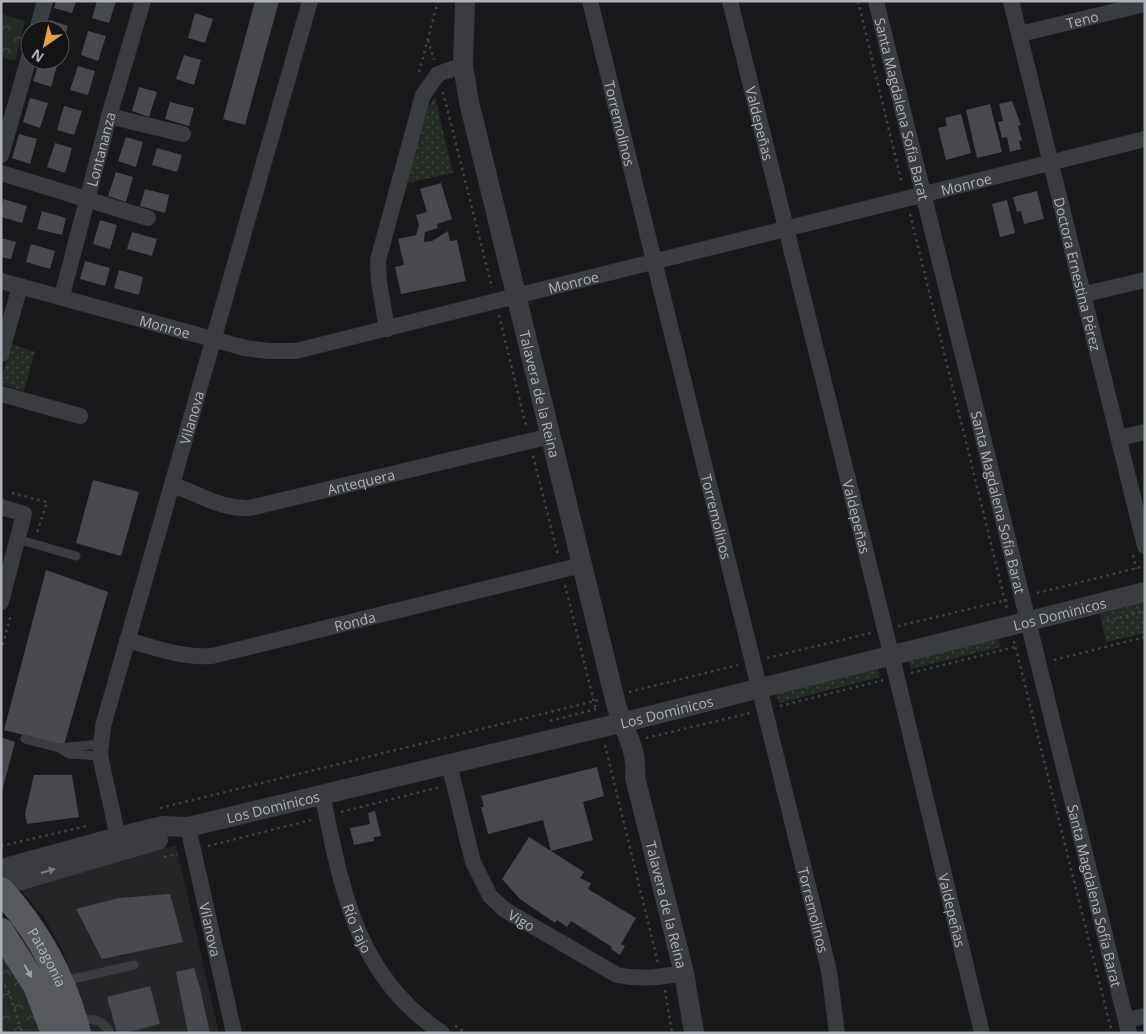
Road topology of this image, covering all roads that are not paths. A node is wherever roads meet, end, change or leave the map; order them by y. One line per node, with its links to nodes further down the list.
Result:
1 (45, 1): 10 (street)
2 (143, 1): 14 (street, Lontananza)
3 (310, 1): 32 (street, Vilanova)
4 (465, 1): 12 (street, Talavera de la Reina)
5 (590, 1): 24 (street, Torremolinos)
6 (730, 1): 23 (street, Valdepeñas)
7 (876, 1): 20 (street, Santa Magdalena Sofía Barat)
8 (1011, 1): 11 (street, Doctora Ernestina Pérez)
9 (1145, 4): 11 (street, Teno)
10 (40, 20)
11 (1020, 34): 18 (street, Doctora Ernestina Pérez)
12 (463, 65): 30 (street, Talavera de la Reina); 31 (street)
13 (25, 70): 17 (street)
14 (109, 116): 15 (street); 21 (street, Lontananza)
15 (183, 134)
16 (1145, 139): 18 (street, Monroe)
17 (1, 155)
18 (1051, 162): 20 (street, Monroe); 28 (street, Doctora Ernestina Pérez)
19 (1, 172): 21 (street)
20 (924, 194): 23 (street, Monroe); 47 (street, Santa Magdalena Sofía Barat)
21 (87, 198): 22 (street); 29 (street, Lontananza)
22 (148, 218)
23 (787, 229): 24 (street, Monroe); 49 (street, Valdepeñas)
24 (655, 262): 30 (street, Monroe); 50 (street, Torremolinos)
25 (1, 280): 27 (street, Monroe)
26 (1145, 280): 28 (street)
27 (20, 286): 29 (street, Monroe); 33 (street)
28 (1085, 294): 38 (street, Doctora Ernestina Pérez)
29 (62, 296): 32 (street, Monroe)
30 (516, 296): 31 (street, Monroe); 37 (street, Talavera de la Reina)
31 (387, 330): 32 (street, Monroe)
32 (213, 340): 39 (street, Vilanova)
33 (1, 354)
34 (1, 394): 35 (street)
35 (80, 416)
36 (1145, 432): 38 (street)
37 (551, 436): 39 (street, Antequera); 44 (street, Talavera de la Reina)
38 (1119, 438): 42 (street, Doctora Ernestina Pérez)
39 (172, 485): 48 (street, Vilanova)
40 (1, 507): 41 (street)
41 (18, 539): 43 (lane); 46 (street)
42 (1145, 546)
43 (76, 556)
44 (582, 565): 48 (street, Ronda); 51 (street, Talavera de la Reina)
45 (1145, 592): 47 (street, Los Dominicos)
46 (1, 602)
47 (1019, 624): 49 (street, Los Dominicos); 66 (street, Santa Magdalena Sofía Barat)
48 (127, 640): 53 (street, Vilanova)
49 (891, 656): 50 (street, Los Dominicos); 73 (street, Valdepeñas)
50 (759, 688): 51 (street, Los Dominicos); 72 (street, Torremolinos)
51 (620, 723): 54 (street, Los Dominicos); 63 (street, Talavera de la Reina)
52 (25, 739): 53 (lane)
53 (100, 750): 57 (street, Vilanova)
54 (449, 764): 55 (street, Los Dominicos); 63 (street, Vigo)
55 (322, 794): 56 (street, Los Dominicos); 68 (street, Río Tajo)
56 (188, 827): 57 (street, Los Dominicos); 59 (street, Los Dominicos, one-way to 56); 70 (street, Vilanova)
57 (115, 828): 58 (street, Los Dominicos)
58 (1, 870)
59 (1, 886)
60 (1, 890): 64 (main road, Patagonia)
61 (1, 930): 67 (main road, Patagonia, one-way to 67)
62 (134, 965): 64 (lane)
63 (684, 973): 71 (street, Talavera de la Reina)
64 (61, 982): 67 (main road, Patagonia)
65 (1145, 1016): 66 (street)
66 (1128, 1027)
67 (69, 1028): 69 (lane)
68 (448, 1029)
69 (110, 1033)
70 (234, 1033)
71 (694, 1033)
72 (837, 1033)
73 (982, 1033)

